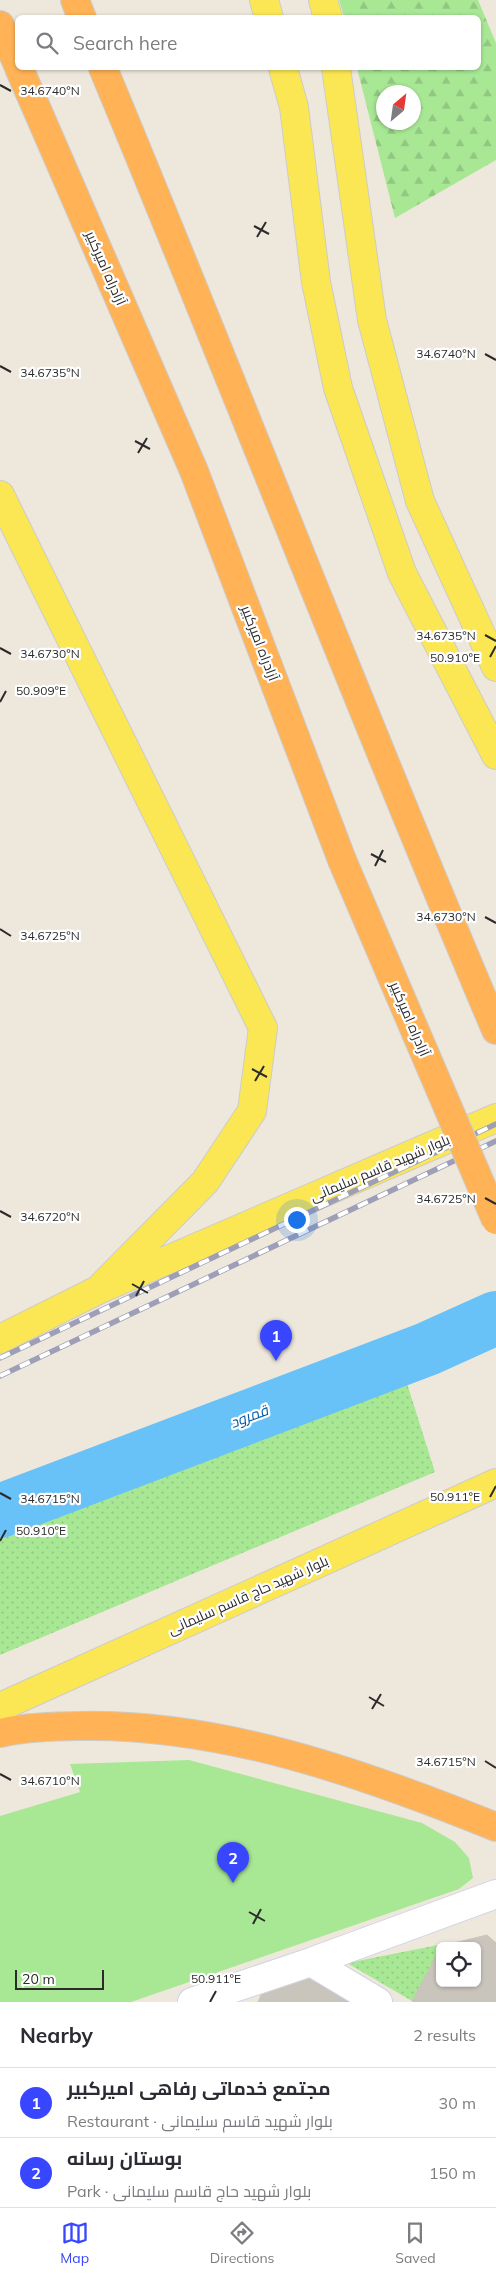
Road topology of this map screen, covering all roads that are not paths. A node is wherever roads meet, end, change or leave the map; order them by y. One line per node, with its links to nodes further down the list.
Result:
1 (74, 0): 4 (highway)
2 (264, 0): 5 (main road)
3 (323, 0): 6 (main road)
4 (81, 15)
5 (268, 15)
6 (327, 15)
7 (0, 25): 8 (highway, آزادراه امیرکبیر)
8 (15, 59)
9 (20, 70): 18 (highway, آزادراه امیرکبیر, bridge)
10 (104, 70): 16 (highway)
11 (284, 70): 15 (main road)
12 (336, 70): 14 (main road)
13 (0, 495): 19 (main road)
14 (496, 667)
15 (496, 755)
16 (496, 1030)
17 (496, 1118): 19 (main road, بلوار شهید قاسم سلیمانی)
18 (496, 1220)
19 (98, 1290): 20 (main road)
20 (0, 1339)
21 (496, 1483): 22 (main road, بلوار شهید حاج قاسم سلیمانی)
22 (0, 1707)
23 (0, 1733): 24 (highway)
24 (496, 1827)
25 (496, 1894): 26 (street)
26 (311, 1962): 27 (street); 28 (street)
27 (192, 2002)
28 (378, 2002)

